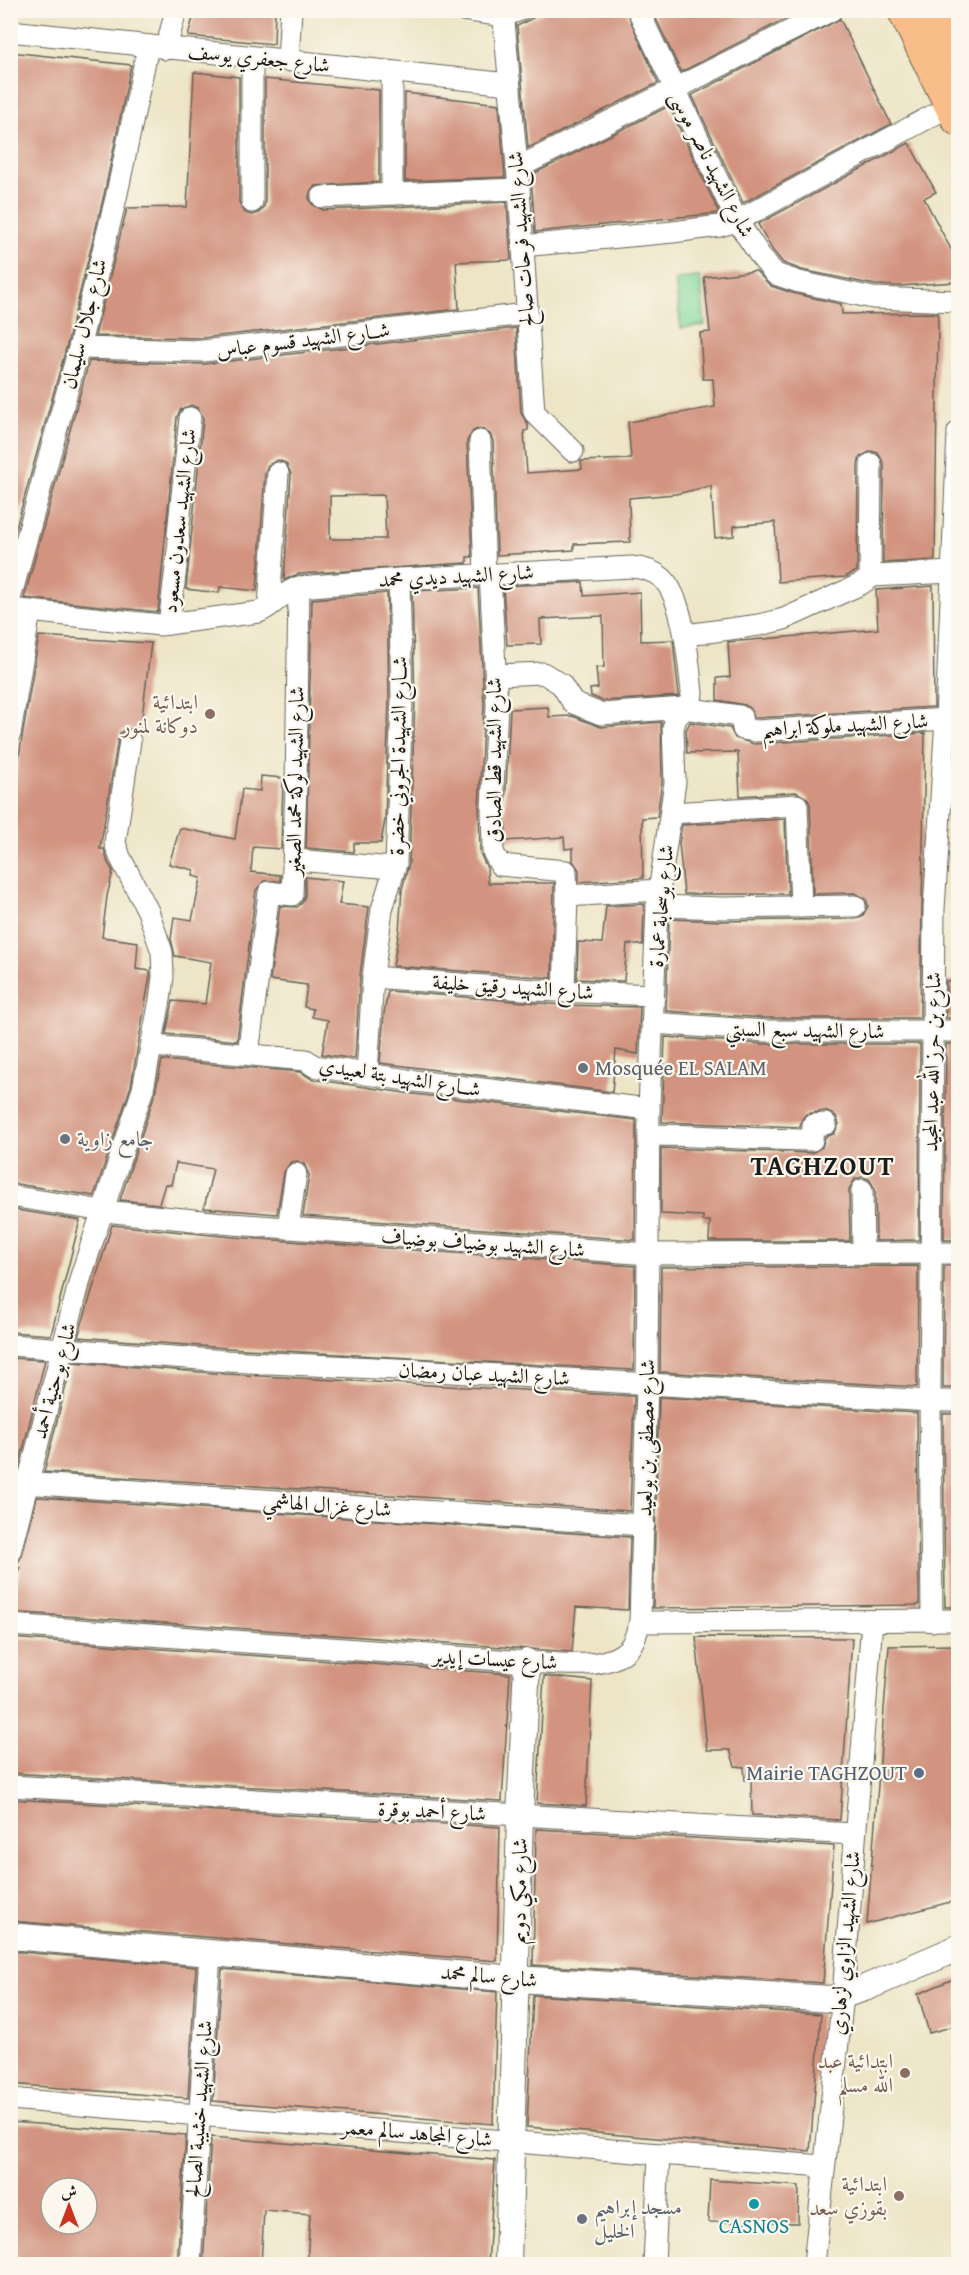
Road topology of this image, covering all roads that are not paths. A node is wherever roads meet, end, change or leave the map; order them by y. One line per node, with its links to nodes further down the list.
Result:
1 (176, 10): 10 (street, شارع جلال سليمان)
2 (291, 10): 13 (street)
3 (463, 10): 8 (street)
4 (638, 10): 16 (street, شارع الشهيد ناصر موسى)
5 (832, 10): 16 (street)
6 (904, 10): 17 (highway)
7 (935, 10): 12 (highway)
8 (509, 12): 15 (street, شارع الشهيد فرحات صالح)
9 (10, 31): 10 (street, شارع جعفري يوسف)
10 (157, 48): 11 (street, شارع جعفري يوسف); 26 (street, شارع جلال سليمان)
11 (252, 57): 13 (street, شارع جعفري يوسف); 21 (street)
12 (958, 58)
13 (288, 60): 14 (street, شارع جعفري يوسف)
14 (392, 72): 15 (street, شارع جعفري يوسف); 19 (street)
15 (508, 84): 18 (street, شارع الشهيد فرحات صالح)
16 (674, 89): 18 (street); 22 (street, شارع الشهيد ناصر موسى)
17 (955, 112): 22 (street)
18 (518, 179): 19 (street); 23 (street, شارع الشهيد فرحات صالح)
19 (392, 194): 20 (street)
20 (322, 197)
21 (252, 202)
22 (737, 221): 23 (street); 24 (street, شارع الشهيد ناصر موسى)
23 (522, 246): 25 (street, شارع الشهيد فرحات صالح)
24 (958, 301)
25 (526, 314): 26 (street, شــارع الشهيد قسوم عباس); 30 (street, شارع الشهيد فرحات صالح)
26 (79, 348): 39 (street, شارع جلال سليمان)
27 (190, 418): 42 (street, شارع الشهيد سعدون مسعود)
28 (958, 432): 33 (street, شارع بن حرز الله عبد المجيد)
29 (480, 441): 35 (street, شارع الشهيد قط الصادق)
30 (573, 451)
31 (871, 464): 36 (street)
32 (278, 473): 40 (street)
33 (952, 572): 36 (street); 46 (street, شارع بن حرز الله عبد المجيد)
34 (655, 573): 35 (street, شارع الشهيد ديدي محمد); 43 (street, شارع بوسحابة عمارة)
35 (487, 574): 37 (street, شارع الشهيد ديدي محمد); 44 (street, شارع الشهيد قط الصادق)
36 (870, 578): 43 (street)
37 (399, 579): 38 (street, شارع الشهيد ديدي محمد); 52 (street, شــارع الشهيدة الجروني خضرة)
38 (298, 587): 40 (street, شارع الشهيد ديدي محمد); 51 (street, شارع الشهيد لوكة محمد الصغير)
39 (10, 600)
40 (266, 608): 42 (street)
41 (20, 610): 42 (street); 47 (street)
42 (169, 624)
43 (686, 635): 45 (street, شارع بوسحابة عمارة)
44 (495, 675): 45 (street); 53 (street, شارع الشهيد قط الصادق)
45 (684, 708): 46 (street, شارع الشهيد ملوكة ابراهيم); 49 (street, شارع بوسحابة عمارة)
46 (946, 720): 50 (street, شارع بن حرز الله عبد المجيد)
47 (10, 734)
48 (130, 741): 63 (street, شارع بوحنية أحمد)
49 (671, 813): 54 (street, شارع بوسحابة عمارة); 56 (street)
50 (949, 827): 62 (street, شارع بن حرز الله عبد المجيد)
51 (295, 860): 52 (street); 64 (street, شارع الشهيد لوكة محمد الصغير)
52 (394, 868): 57 (street, شــارع الشهيدة الجروني خضرة)
53 (567, 896): 54 (street); 58 (street, شارع الشهيد قط الصادق)
54 (658, 898): 56 (street); 59 (street, شارع بوسحابة عمارة)
55 (855, 906): 56 (street)
56 (801, 907)
57 (373, 976): 58 (street, شارع الشهيد رقيق خليفة); 65 (street, شــارع الشهيدة الجروني خضرة)
58 (564, 992): 59 (street, شارع الشهيد رقيق خليفة)
59 (653, 995): 60 (street, شارع بوسحابة عمارة)
60 (652, 1023): 62 (street, شارع الشهيد سبع السبتي); 66 (street, شارع بوسحابة عمارة)
61 (958, 1031): 62 (street, شارع الشهيد سبع السبتي)
62 (932, 1032): 76 (street, شارع بن حرز الله عبد المجيد)
63 (153, 1046): 64 (street, شــارع الشهيد بتة لعبيدي); 72 (street, شارع بوحنية أحمد)
64 (248, 1054): 65 (street, شــارع الشهيد بتة لعبيدي)
65 (367, 1074): 66 (street, شــارع الشهيد بتة لعبيدي)
66 (649, 1109): 68 (street, شارع بوسحابة عمارة)
67 (826, 1124): 68 (street)
68 (649, 1135): 74 (street, شارع بوسحابة عمارة)
69 (296, 1174): 73 (street)
70 (861, 1190): 75 (street)
71 (10, 1196): 72 (street, شارع الشهيد بوضياف بوضياف)
72 (104, 1211): 73 (street, شارع الشهيد بوضياف بوضياف); 79 (street, شارع بوحنية أحمد)
73 (288, 1228): 74 (street, شارع الشهيد بوضياف بوضياف)
74 (649, 1254): 75 (street, شارع الشهيد بوضياف بوضياف); 80 (street, شارع مصطفى بن بولعيد)
75 (863, 1254): 76 (street, شارع الشهيد بوضياف بوضياف)
76 (931, 1254): 77 (street, شارع الشهيد بوضياف بوضياف); 81 (street, شارع بن حرز الله عبد المجيد)
77 (958, 1254)
78 (10, 1345): 79 (street, شارع الشهيد عبان رمضان)
79 (62, 1350): 80 (street, شارع الشهيد عبان رمضان); 83 (street, شارع بوحنية أحمد)
80 (647, 1384): 81 (street, شارع الشهيد عبان رمضان); 84 (street, شارع مصطفى بن بولعيد)
81 (930, 1401): 82 (street, شارع الشهيد عبان رمضان); 88 (street, شارع بن حرز الله عبد المجيد)
82 (958, 1401)
83 (19, 1482): 84 (street, شارع غزال الهاشمي); 85 (street, شارع بوحنية أحمد)
84 (644, 1525): 89 (street, شارع مصطفى بن بولعيد)
85 (10, 1552)
86 (958, 1620): 88 (street)
87 (872, 1621): 88 (street); 89 (street); 94 (street, شارع الشهيد الزاوي لزهاري)
88 (932, 1621)
89 (640, 1622): 91 (street, شارع عيسات إيدير)
90 (10, 1625): 91 (street, شارع عيسات إيدير)
91 (527, 1662): 93 (street, شارع مكي دويم)
92 (10, 1786): 93 (street, شارع أحمد بوقرة)
93 (520, 1816): 94 (street, شارع أحمد بوقرة); 98 (street, شارع مكي دويم)
94 (854, 1834): 99 (street, شارع الشهيد الزاوي لزهاري)
95 (10, 1936): 97 (street, شارع سالم محمد)
96 (958, 1948): 99 (street, شارع سالم محمد)
97 (210, 1953): 98 (street, شارع سالم محمد); 101 (street, شارع الشهيد خشيبة الصالح)
98 (517, 1979): 99 (street, شارع سالم محمد); 102 (street, شارع مكي دويم)
99 (843, 1996): 104 (street, شارع الشهيد الزاوي لزهاري)
100 (10, 2099): 101 (street, شارع المجاهد سالم معمر)
101 (198, 2115): 102 (street, شارع المجاهد سالم معمر); 105 (street, شارع الشهيد خشيبة الصالح)
102 (513, 2141): 103 (street, شارع المجاهد سالم معمر); 106 (street, شارع مكي دويم)
103 (658, 2154): 104 (street, شارع المجاهد سالم معمر); 107 (street)
104 (824, 2166): 108 (street, شارع الشهيد الزاوي لزهاري)
105 (190, 2265)
106 (508, 2265)
107 (654, 2265)
108 (814, 2265)

